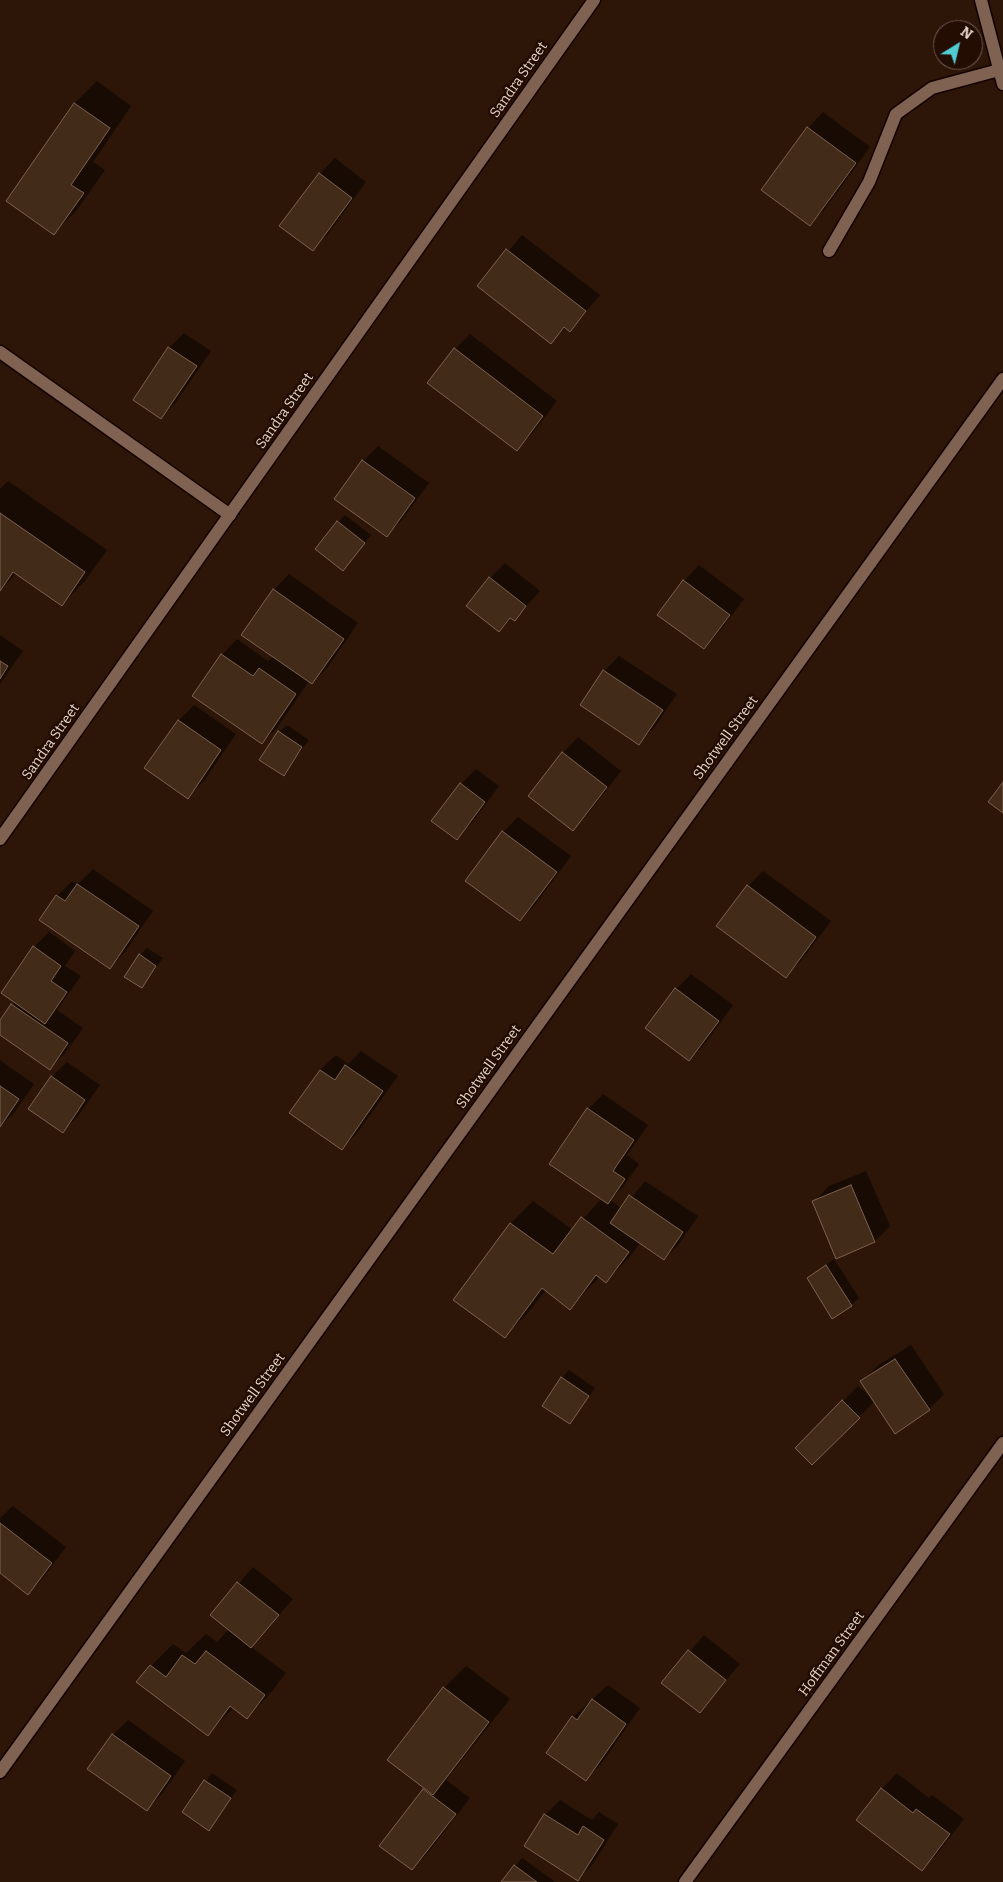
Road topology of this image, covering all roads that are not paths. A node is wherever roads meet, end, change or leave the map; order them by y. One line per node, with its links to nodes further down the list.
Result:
1 (594, 0): 8 (street, Sandra Street)
2 (981, 0): 3 (street)
3 (999, 70): 4 (street); 5 (street)
4 (1003, 84)
5 (830, 251)
6 (0, 352): 8 (street)
7 (1003, 379): 11 (street, Shotwell Street)
8 (230, 515): 9 (street, Sandra Street)
9 (0, 839)
10 (1003, 1443): 12 (street, Hoffman Street)
11 (0, 1772)
12 (686, 1882)

